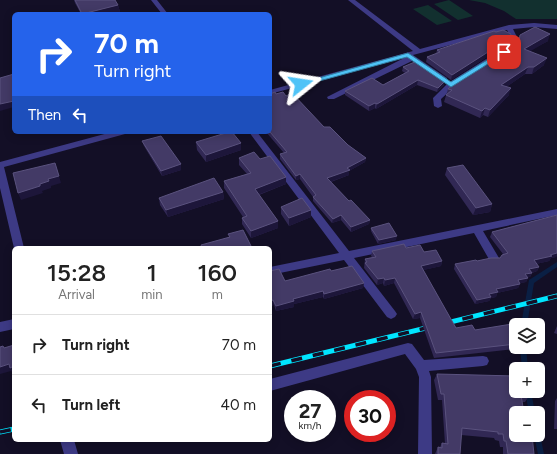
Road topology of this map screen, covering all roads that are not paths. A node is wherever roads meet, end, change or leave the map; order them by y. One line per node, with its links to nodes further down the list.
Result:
1 (154, 0): 3 (street)
2 (351, 0): 6 (street)
3 (163, 12)
4 (509, 27): 5 (street); 6 (street); 8 (street)
5 (557, 27)
6 (419, 52): 7 (street)
7 (410, 57): 8 (street); 9 (street); 10 (street)
8 (451, 85): 11 (street)
9 (272, 92)
10 (331, 97)
11 (438, 106)
12 (115, 134): 14 (street)
13 (255, 134): 18 (street)
14 (0, 166): 17 (street)
15 (557, 212): 16 (street)
16 (477, 229): 18 (street); 19 (street)
17 (19, 246)
18 (347, 255): 20 (street); 21 (street)
19 (494, 258)
20 (272, 271)
21 (391, 314)
22 (12, 324): 23 (street)
23 (0, 327)
24 (483, 361): 25 (street)
25 (421, 366): 26 (street); 29 (street)
26 (272, 384)
27 (68, 442): 28 (street)
28 (71, 454)
29 (425, 454)

